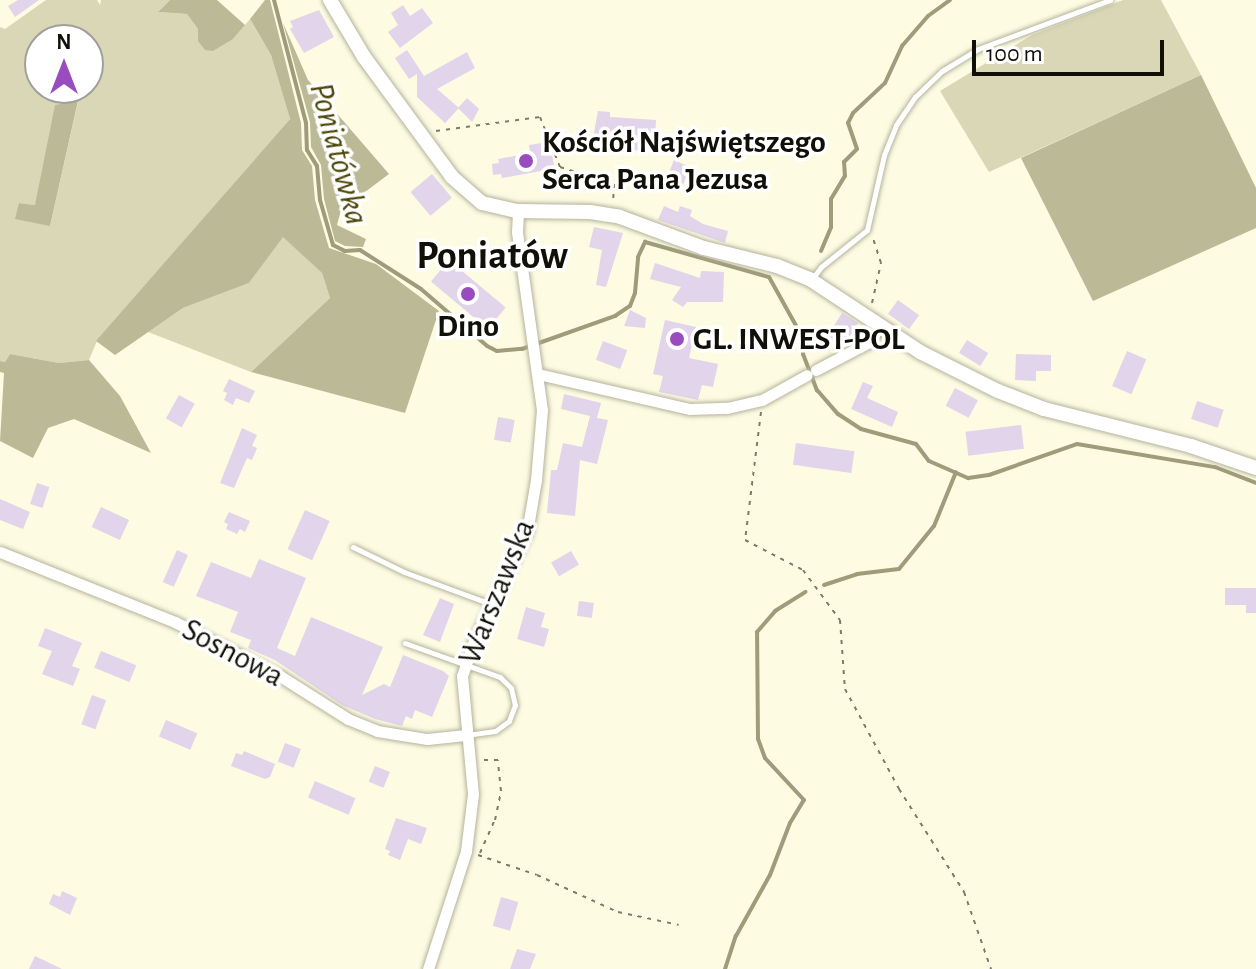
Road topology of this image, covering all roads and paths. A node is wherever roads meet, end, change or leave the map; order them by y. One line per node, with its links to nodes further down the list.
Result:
1 (330, 0): 5 (street)
2 (1110, 0): 6 (lane)
3 (428, 132): 4 (path)
4 (613, 208)
5 (518, 211): 7 (street); 9 (street, Warszawska)
6 (867, 230): 7 (lane); 8 (path)
7 (811, 280): 8 (street)
8 (873, 323): 10 (street); 11 (street)
9 (538, 374): 10 (street); 14 (street, Warszawska)
10 (762, 400): 23 (path)
11 (1256, 468)
12 (353, 547): 14 (lane)
13 (0, 552): 17 (street, Sosnowa)
14 (492, 605): 16 (street, Warszawska)
15 (405, 643): 16 (lane)
16 (465, 666): 17 (street, Warszawska); 17 (lane)
17 (466, 735): 18 (street, Warszawska)
18 (469, 761): 19 (street, Warszawska); 20 (path)
19 (466, 851): 20 (path); 22 (street, Warszawska)
20 (479, 855): 21 (path)
21 (679, 925)
22 (428, 969)
23 (991, 969)

